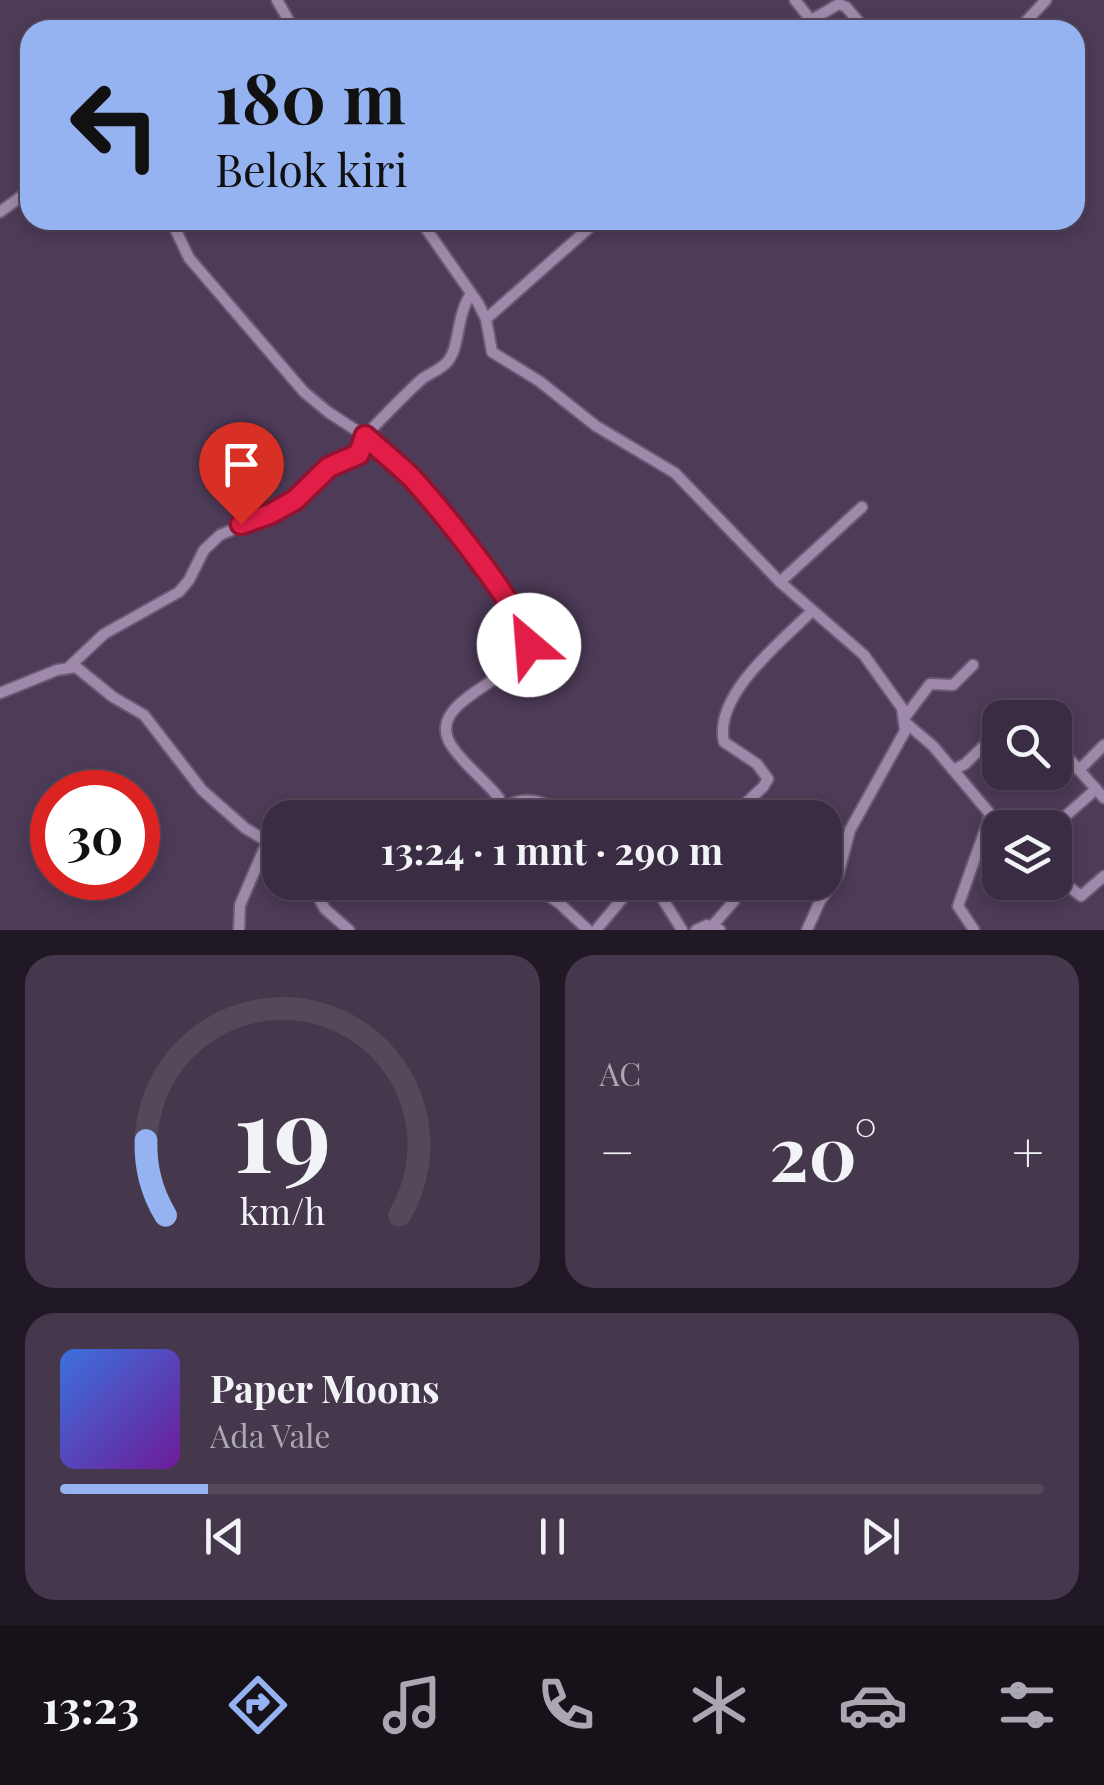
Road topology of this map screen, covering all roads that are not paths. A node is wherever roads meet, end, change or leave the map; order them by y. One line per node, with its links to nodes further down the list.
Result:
1 (795, 0): 4 (street)
2 (1046, 0): 6 (street)
3 (839, 2): 4 (street); 5 (street)
4 (810, 19)
5 (857, 20)
6 (1027, 20)
7 (176, 230): 12 (street)
8 (427, 230): 10 (street)
9 (587, 230): 11 (street)
10 (471, 294): 11 (street); 12 (street)
11 (486, 319): 14 (street)
12 (365, 436): 17 (street); 26 (street)
13 (862, 506): 14 (street)
14 (780, 582): 15 (street)
15 (812, 611): 19 (street); 27 (street)
16 (974, 665): 19 (street)
17 (70, 666): 18 (street); 31 (street)
18 (0, 694)
19 (906, 720): 23 (street); 33 (street)
20 (1104, 745): 24 (street)
21 (982, 747): 23 (street)
22 (1072, 761): 24 (street)
23 (953, 770): 28 (street)
24 (1080, 770): 25 (street)
25 (1100, 794): 29 (street)
26 (496, 800)
27 (750, 800)
28 (985, 810)
29 (1072, 814)
30 (982, 838): 50 (street)
31 (262, 839)
32 (262, 854): 43 (street)
33 (842, 860)
34 (1104, 876): 35 (street)
35 (1072, 889)
36 (320, 900): 44 (street)
37 (554, 900): 45 (street)
38 (621, 900): 46 (street)
39 (664, 900): 47 (street)
40 (734, 900): 42 (street)
41 (822, 900): 49 (street)
42 (717, 928): 48 (street)
43 (238, 930)
44 (349, 930)
45 (588, 930)
46 (596, 930)
47 (682, 930)
48 (696, 930)
49 (807, 930)
50 (974, 930)

